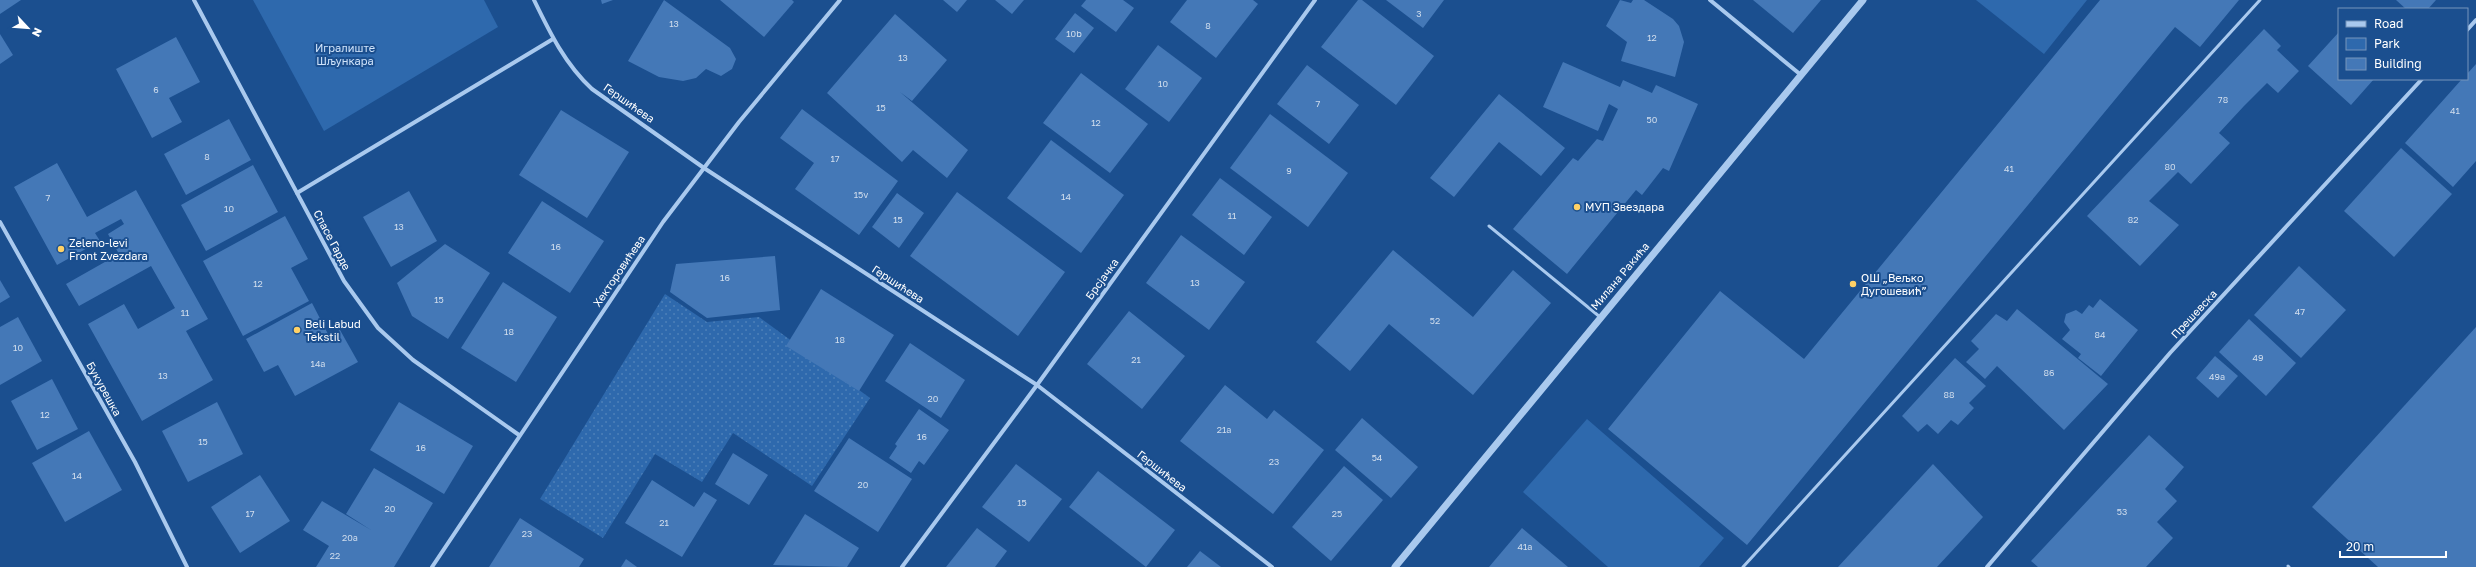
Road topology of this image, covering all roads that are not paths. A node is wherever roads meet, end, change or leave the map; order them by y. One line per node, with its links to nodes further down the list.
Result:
1 (194, 0): 14 (street, Спасе Гарде)
2 (534, 0): 10 (street, Гершићева)
3 (840, 0): 13 (street, Хекторовићева)
4 (1315, 0): 18 (street, Брсјачка)
5 (1710, 0): 11 (street)
6 (1863, 0): 11 (street, Милана Ракића)
7 (2260, 0): 25 (lane)
8 (2476, 20): 9 (street)
9 (2468, 29)
10 (553, 39): 13 (street, Гершићева); 14 (street)
11 (1801, 75): 17 (street, Милана Ракића)
12 (2421, 80): 26 (street, Прешевска)
13 (704, 168): 18 (street, Гершићева); 19 (street, Хекторовићева)
14 (297, 193): 19 (street, Спасе Гарде)
15 (0, 222): 20 (street, Букурешка)
16 (1489, 226): 17 (lane)
17 (1600, 318): 24 (street, Милана Ракића)
18 (1037, 385): 22 (street, Брсјачка); 23 (street, Гершићева)
19 (519, 435): 21 (street, Хекторовићева)
20 (187, 567)
21 (432, 567)
22 (902, 567)
23 (1272, 567)
24 (1394, 567)
25 (1743, 567)
26 (1987, 567)

